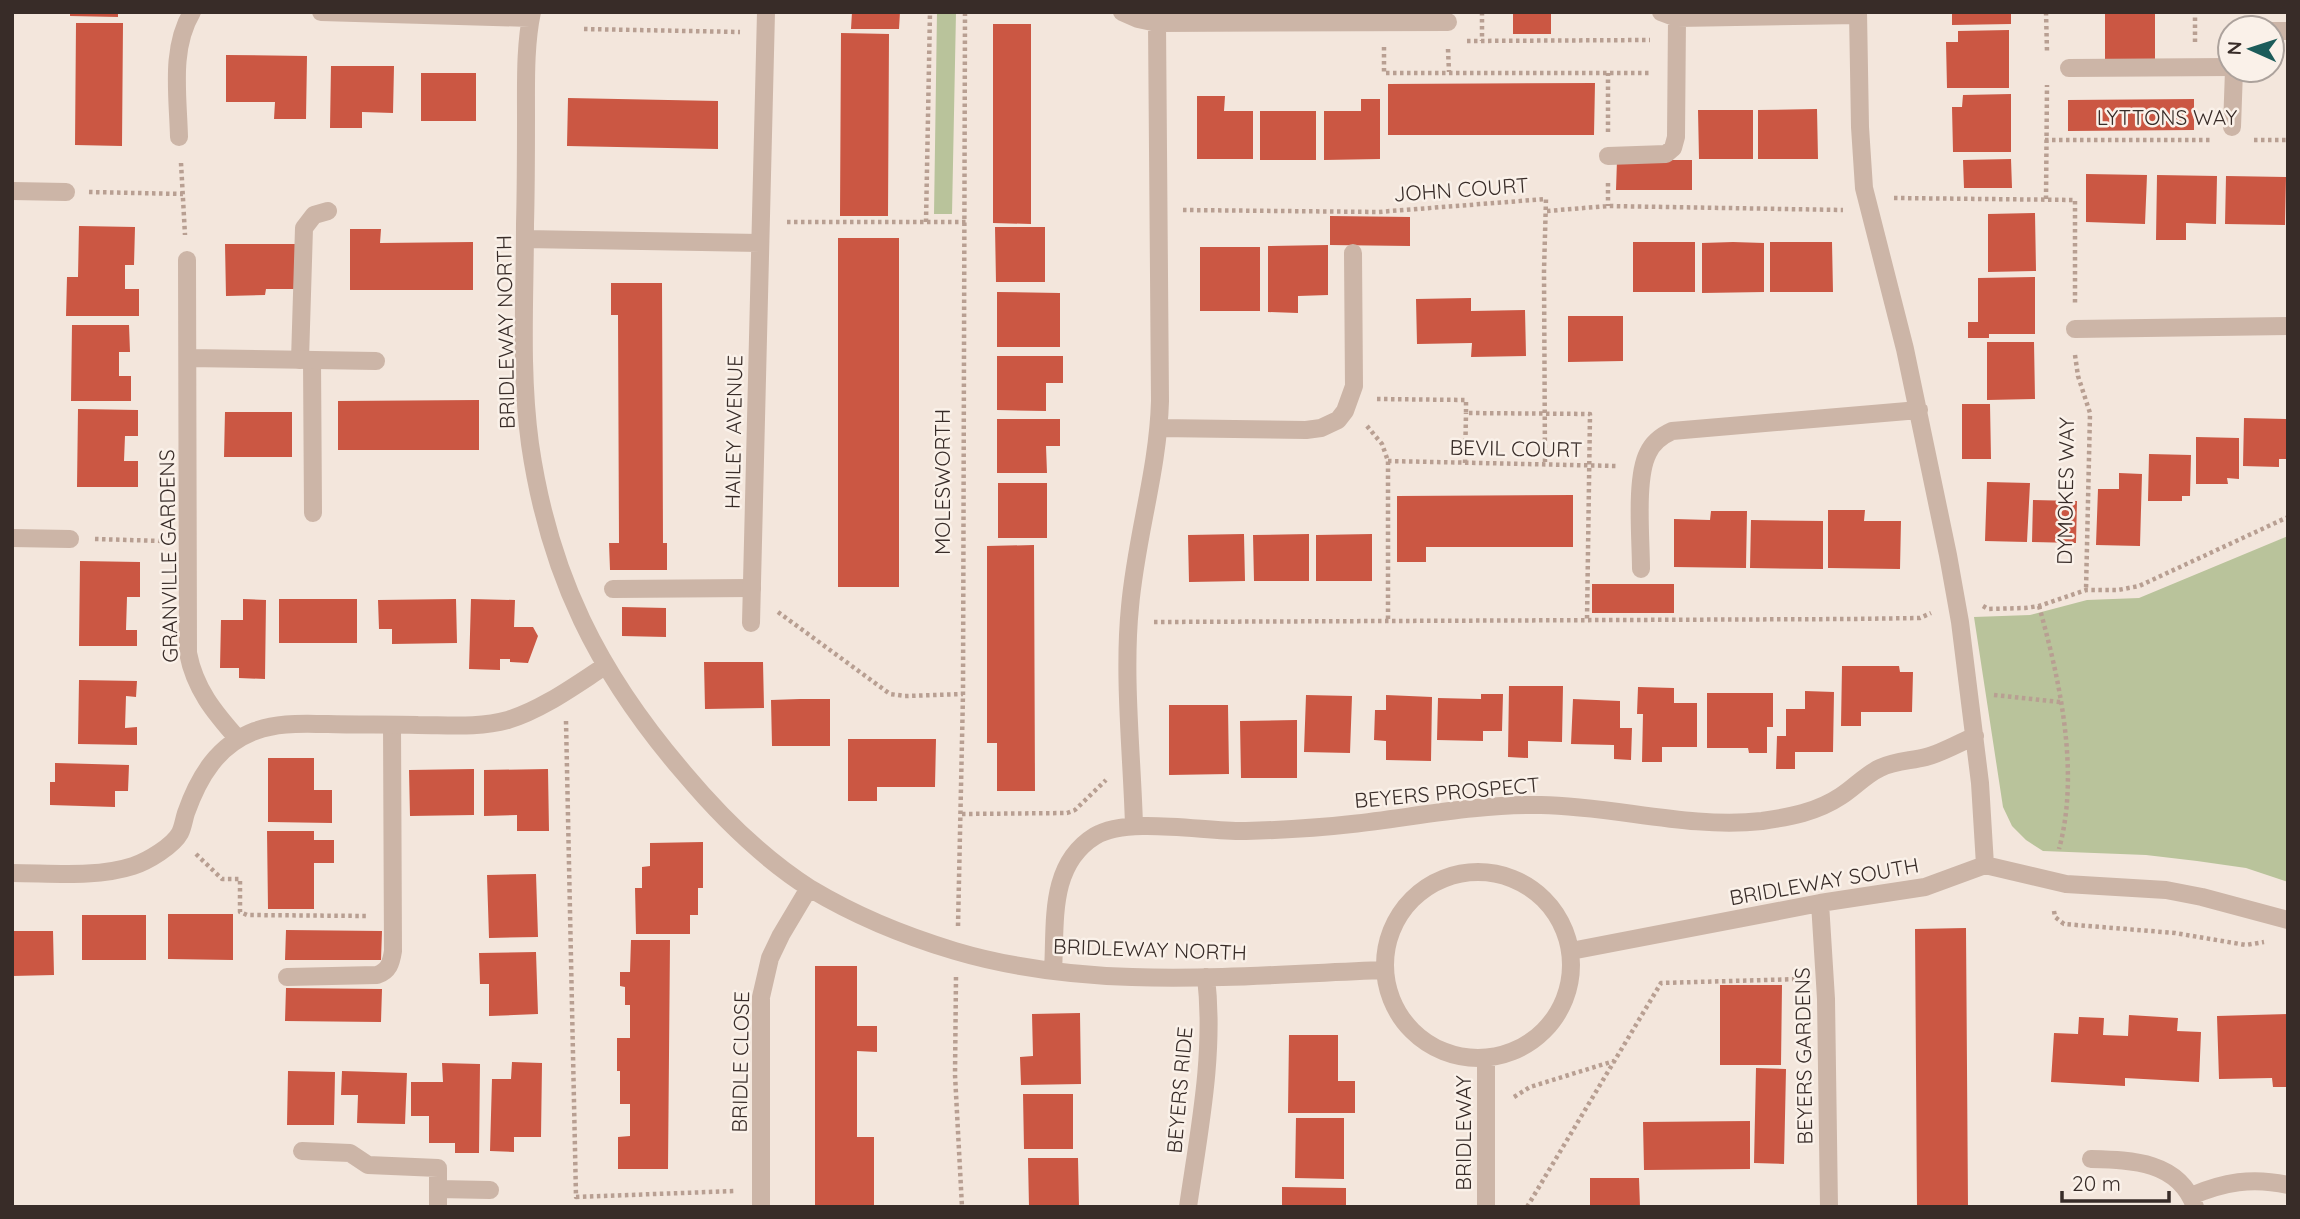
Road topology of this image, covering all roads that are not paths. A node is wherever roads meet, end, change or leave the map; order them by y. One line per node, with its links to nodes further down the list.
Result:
1 (192, 12): 14 (street)
2 (321, 12): 6 (street)
3 (766, 12): 20 (street, HAILEY AVENUE)
4 (1122, 12): 9 (street)
5 (1858, 13): 7 (street); 28 (street)
6 (531, 15): 19 (street, BRIDLEWAY NORTH)
7 (1669, 15): 15 (street)
8 (1448, 22): 9 (street)
9 (1157, 23): 29 (street)
10 (2069, 68): 11 (street)
11 (2216, 69)
12 (2231, 84): 13 (street)
13 (2226, 134)
14 (179, 137)
15 (1608, 156)
16 (12, 191): 17 (street)
17 (66, 192)
18 (328, 211): 26 (street)
19 (525, 239): 20 (street); 37 (street, BRIDLEWAY NORTH)
20 (760, 243): 35 (street, HAILEY AVENUE)
21 (1353, 253): 29 (street)
22 (187, 260): 25 (street, GRANVILLE GARDENS)
23 (2288, 326): 24 (street)
24 (2075, 329)
25 (188, 358): 26 (street); 40 (street, GRANVILLE GARDENS)
26 (306, 360): 27 (street); 30 (street)
27 (376, 361)
28 (1919, 410): 33 (street); 39 (street)
29 (1159, 428): 41 (street)
30 (313, 513)
31 (12, 538): 32 (street)
32 (70, 539)
33 (1641, 569)
34 (613, 589): 35 (street)
35 (751, 590): 36 (street, HAILEY AVENUE)
36 (751, 623)
37 (605, 666): 38 (street); 44 (street, BRIDLEWAY NORTH)
38 (392, 725): 40 (street); 50 (street)
39 (1975, 736): 41 (street, BEYERS PROSPECT); 42 (street)
40 (238, 739): 43 (street)
41 (1134, 825): 49 (street, BEYERS PROSPECT)
42 (1985, 865): 45 (street, BRIDLEWAY SOUTH); 46 (street)
43 (12, 873)
44 (809, 888): 49 (street, BRIDLEWAY NORTH); 58 (street, BRIDLE CLOSE)
45 (1820, 904): 47 (street, BRIDLEWAY SOUTH); 62 (street, BEYERS GARDENS)
46 (2288, 919)
47 (1571, 951): 48 (street, BRIDLEWAY); 52 (street, BRIDLEWAY)
48 (1385, 970): 51 (street, BRIDLEWAY NORTH); 52 (street, BRIDLEWAY)
49 (1053, 971): 51 (street, BRIDLEWAY NORTH)
50 (287, 977)
51 (1206, 977): 60 (street, BEYERS RIDE)
52 (1486, 1059): 61 (street, BRIDLEWAY)
53 (302, 1150): 57 (street)
54 (2091, 1159): 59 (street)
55 (2288, 1185): 59 (street)
56 (490, 1190): 57 (street)
57 (438, 1198)
58 (761, 1198)
59 (2193, 1201)
60 (1188, 1207)
61 (1486, 1207)
62 (1829, 1207)

